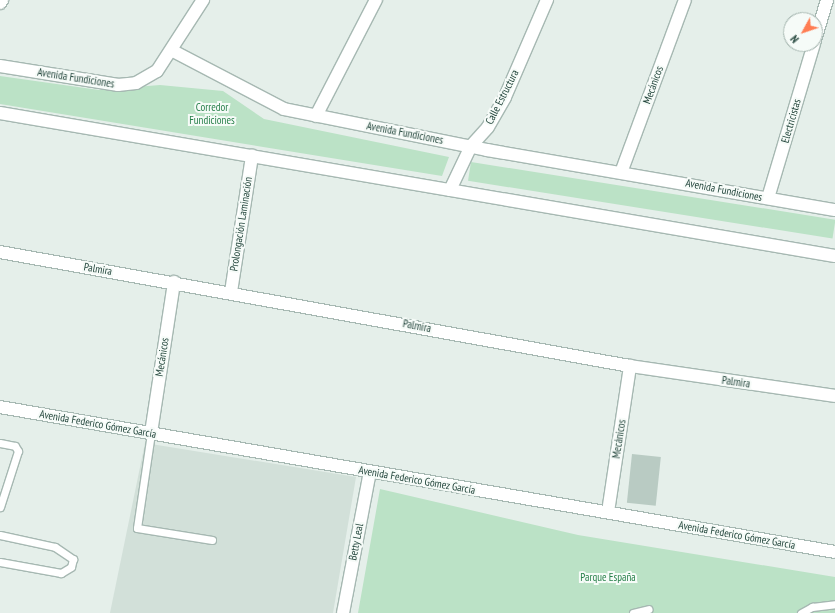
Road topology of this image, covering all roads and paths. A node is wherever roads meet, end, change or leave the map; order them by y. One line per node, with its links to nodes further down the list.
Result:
1 (2, 0): 7 (street)
2 (203, 0): 9 (street)
3 (376, 0): 13 (street)
4 (547, 0): 14 (street, Calle Estructura)
5 (685, 0): 16 (street, Mecánicos)
6 (827, 0): 8 (street)
7 (0, 3)
8 (823, 13)
9 (173, 51): 11 (street, Avenida Fundiciones); 13 (street, Avenida Fundiciones)
10 (812, 52): 18 (street, Electricistas)
11 (0, 66)
12 (0, 113): 15 (street)
13 (316, 116): 14 (street, Avenida Fundiciones)
14 (471, 146): 16 (street, Avenida Fundiciones); 17 (street, Calle Estructura)
15 (252, 156): 17 (street); 23 (street, Prolongación Laminación)
16 (622, 170): 18 (street, Avenida Fundiciones)
17 (450, 190): 21 (street)
18 (768, 198): 19 (street, Avenida Fundiciones)
19 (835, 210)
20 (0, 252): 22 (street, Palmira)
21 (835, 256)
22 (174, 282): 23 (street, Palmira); 27 (street, Mecánicos)
23 (230, 292): 24 (street, Palmira)
24 (630, 366): 25 (street, Palmira); 31 (street, Mecánicos)
25 (835, 396)
26 (0, 407): 27 (street, Avenida Federico Gómez García)
27 (151, 433): 29 (street, Avenida Federico Gómez García); 33 (lane)
28 (0, 443): 30 (lane)
29 (370, 472): 31 (street, Avenida Federico Gómez García); 38 (street, Betty Leal)
30 (0, 507)
31 (608, 512): 34 (street, Avenida Federico Gómez García)
32 (0, 535): 35 (lane)
33 (212, 540)
34 (835, 552)
35 (0, 562)
36 (835, 604): 40 (lane)
37 (649, 609): 39 (lane)
38 (343, 613)
39 (633, 613)
40 (802, 613)

